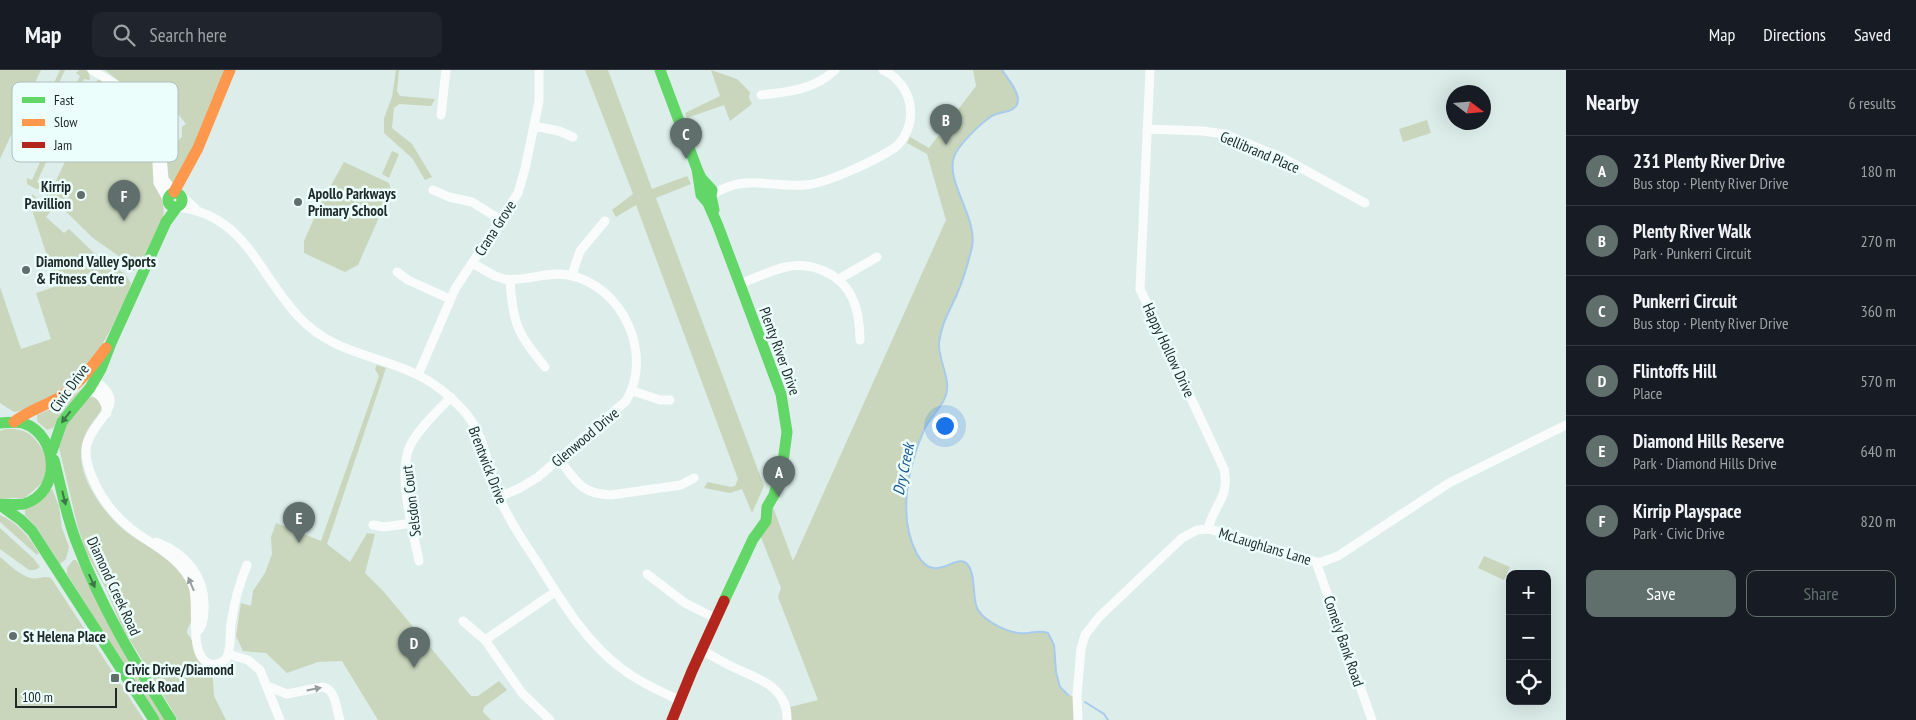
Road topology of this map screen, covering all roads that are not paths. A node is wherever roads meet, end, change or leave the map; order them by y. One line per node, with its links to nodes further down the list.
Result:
1 (230, 70): 15 (main road, Civic Drive)
2 (238, 70): 15 (main road, Civic Drive)
3 (446, 70): 12 (street)
4 (539, 70): 13 (street, Crana Grove)
5 (660, 70): 19 (main road, Plenty River Drive)
6 (835, 70): 11 (street)
7 (882, 70): 19 (street)
8 (1150, 70): 14 (street, Happy Hollow Drive)
9 (94, 71): 10 (street)
10 (112, 82)
11 (761, 95)
12 (441, 115)
13 (534, 126): 16 (street); 22 (street, Crana Grove)
14 (1147, 128): 21 (street, Gellibrand Place); 50 (street, Happy Hollow Drive)
15 (206, 134): 20 (main road, Civic Drive)
16 (573, 137)
17 (157, 162): 20 (street)
18 (433, 190): 22 (street)
19 (708, 193): 30 (main road, Plenty River Drive)
20 (175, 199): 34 (street, Brentwick Drive); 35 (main road, Civic Drive)
21 (1365, 203)
22 (501, 220): 25 (street, Crana Grove)
23 (605, 221): 27 (street)
24 (877, 257): 28 (street)
25 (472, 263): 29 (street); 31 (street, Crana Grove)
26 (397, 272): 31 (street)
27 (572, 275): 29 (street, Glenwood Drive); 36 (street, Glenwood Drive)
28 (839, 279): 30 (street); 32 (street)
29 (510, 280): 33 (street)
30 (740, 284): 56 (main road, Plenty River Drive)
31 (450, 299): 34 (street, Crana Grove)
32 (860, 340)
33 (545, 367)
34 (418, 375): 37 (street, Brentwick Drive)
35 (88, 381): 40 (main road, Civic Drive); 43 (main road, Civic Drive, one-way to 43); 59 (street)
36 (633, 391): 38 (street); 44 (street, Glenwood Drive)
37 (451, 397): 46 (street, Brentwick Drive); 48 (street, Selsdon Court)
38 (670, 400)
39 (0, 411): 40 (main road)
40 (14, 422): 41 (main road); 43 (main road)
41 (0, 423)
42 (1566, 425): 52 (street, McLaughlans Lane)
43 (52, 453): 47 (main road, Civic Drive); 64 (main road, Diamond Creek Road, one-way to 64)
44 (559, 459): 45 (street); 46 (street, Glenwood Drive)
45 (694, 478)
46 (499, 497): 55 (street, Brentwick Drive)
47 (0, 504): 63 (main road)
48 (412, 523): 49 (street); 51 (street, Selsdon Court)
49 (373, 525)
50 (1208, 529): 52 (street, McLaughlans Lane); 70 (street, McLaughlans Lane)
51 (419, 561)
52 (1316, 562): 71 (street, Comely Bank Road)
53 (246, 565): 59 (street)
54 (647, 574): 56 (street)
55 (555, 592): 58 (street); 62 (street, Brentwick Drive)
56 (717, 619): 60 (main road, Plenty River Drive)
57 (463, 621): 58 (street)
58 (485, 640): 67 (street)
59 (228, 654): 61 (street)
60 (704, 655): 62 (main road, Plenty River Drive); 69 (street)
61 (267, 686): 65 (street); 66 (street, one-way to 66)
62 (681, 701): 68 (main road, Plenty River Drive)
63 (154, 720)
64 (171, 720)
65 (280, 720)
66 (340, 720)
67 (550, 720)
68 (672, 720)
69 (787, 720)
70 (1078, 720)
71 (1372, 720)

